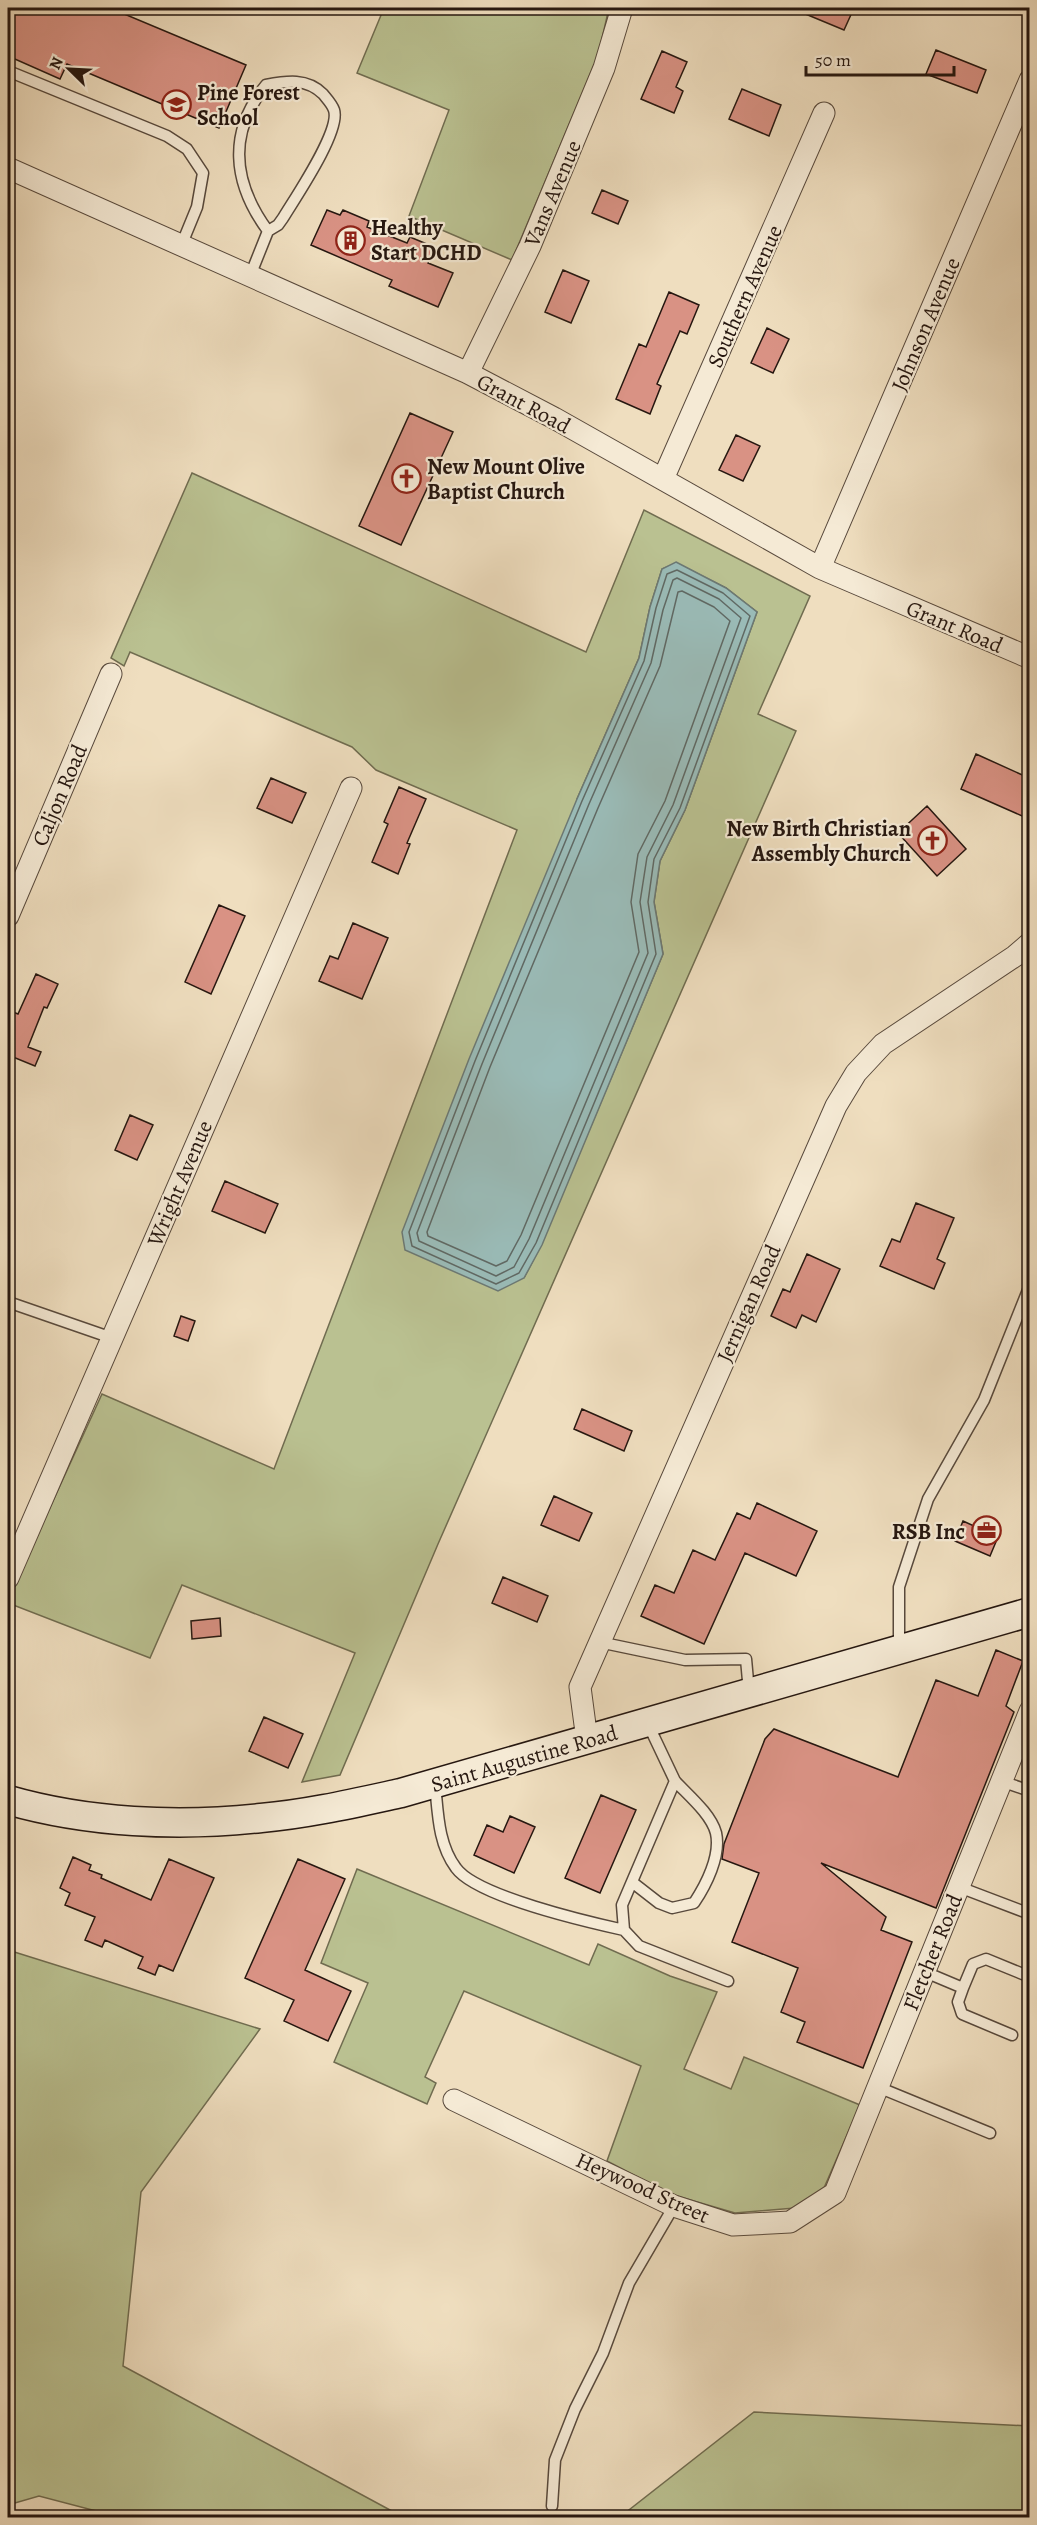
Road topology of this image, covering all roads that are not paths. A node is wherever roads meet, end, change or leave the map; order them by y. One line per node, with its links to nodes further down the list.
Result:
1 (622, 8): 9 (street, Vans Avenue)
2 (8, 71): 7 (lane)
3 (1029, 80): 11 (street, Johnson Avenue)
4 (824, 113): 10 (street, Southern Avenue)
5 (8, 168): 7 (street, Grant Road)
6 (268, 231): 6 (lane); 8 (lane)
7 (181, 246): 8 (street, Grant Road)
8 (250, 276): 9 (street, Grant Road)
9 (468, 373): 10 (street, Grant Road)
10 (663, 479): 11 (street, Grant Road)
11 (820, 568): 12 (street, Grant Road)
12 (1029, 658)
13 (111, 674): 15 (street, Caljon Road)
14 (351, 788): 19 (street, Wright Avenue)
15 (8, 916)
16 (1029, 943): 22 (street, Jernigan Road)
17 (1029, 1285): 23 (lane)
18 (8, 1302): 19 (lane)
19 (112, 1338): 20 (street, Wright Avenue)
20 (8, 1578)
21 (1029, 1612): 23 (main road, Saint Augustine Road)
22 (599, 1642): 24 (lane); 27 (street, Jernigan Road)
23 (899, 1650): 24 (main road, Saint Augustine Road)
24 (749, 1693): 26 (main road, Saint Augustine Road)
25 (1029, 1711): 29 (street, Fletcher Road)
26 (647, 1722): 27 (main road, Saint Augustine Road); 28 (lane)
27 (586, 1740): 30 (main road, Saint Augustine Road)
28 (675, 1781): 33 (lane); 33 (lane)
29 (1001, 1781): 31 (lane); 34 (street, Fletcher Road)
30 (435, 1784): 32 (main road, Saint Augustine Road); 36 (lane)
31 (1029, 1791)
32 (8, 1800)
33 (632, 1882): 36 (lane)
34 (958, 1887): 35 (lane); 37 (street, Fletcher Road)
35 (1029, 1914)
36 (624, 1930): 39 (lane)
37 (925, 1972): 40 (lane); 42 (street, Fletcher Road)
38 (1029, 1977): 40 (lane)
39 (728, 1981)
40 (963, 1988): 41 (lane)
41 (1012, 2035)
42 (878, 2087): 44 (lane); 45 (street, Fletcher Road)
43 (454, 2100): 46 (street, Heywood Street)
44 (990, 2133)
45 (835, 2193): 46 (street, Heywood Street)
46 (674, 2206): 47 (lane)
47 (552, 2506)

